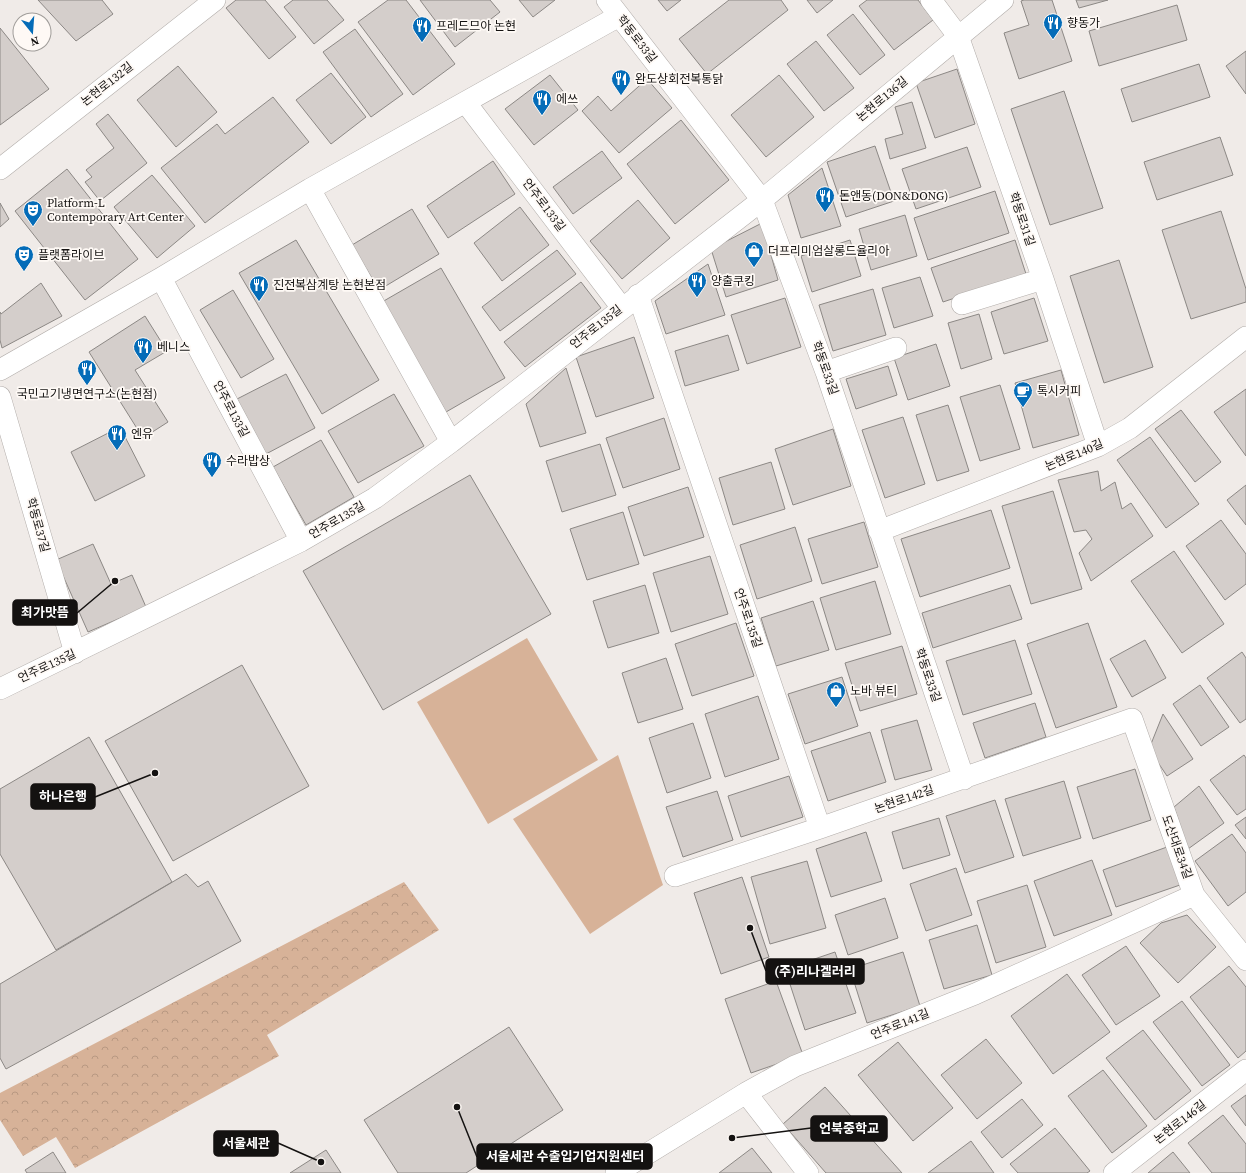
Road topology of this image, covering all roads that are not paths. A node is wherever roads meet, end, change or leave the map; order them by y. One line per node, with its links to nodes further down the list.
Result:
1 (215, 0): 7 (street, 논현로132길)
2 (930, 0): 5 (street, 학동로31길)
3 (1003, 0): 5 (street, 논현로136길)
4 (613, 8): 6 (street); 9 (street, 학동로33길)
5 (958, 36): 9 (street, 논현로136길); 11 (street, 학동로31길)
6 (466, 103): 8 (street); 14 (street, 언주로133길)
7 (0, 169)
8 (310, 189): 10 (street); 20 (street)
9 (762, 200): 12 (street, 언주로135길); 18 (street, 학동로33길)
10 (161, 278): 17 (street); 23 (street, 언주로133길)
11 (1043, 279): 13 (street); 21 (street, 학동로31길)
12 (638, 295): 14 (street, 언주로135길); 28 (street, 언주로135길)
13 (962, 304)
14 (622, 308): 20 (street, 언주로135길)
15 (1246, 337): 21 (street, 논현로140길)
16 (896, 348): 18 (street)
17 (0, 370)
18 (826, 372): 22 (street, 학동로33길)
19 (0, 397): 24 (street, 학동로37길)
20 (451, 442): 23 (street, 언주로135길)
21 (1098, 446): 22 (street, 논현로140길)
22 (879, 531): 27 (street, 학동로33길)
23 (301, 541): 24 (street, 언주로135길)
24 (75, 653): 25 (street, 언주로135길)
25 (0, 688)
26 (1132, 719): 27 (street, 논현로142길); 30 (street, 도산대로34길)
27 (964, 779): 28 (street, 논현로142길)
28 (820, 828): 29 (street, 논현로142길)
29 (675, 876)
30 (1194, 895): 31 (street, 도산대로34길); 33 (street, 언주로141길)
31 (1246, 960)
32 (1246, 1070): 36 (street, 논현로146길)
33 (746, 1093): 34 (street, 언주로141길); 35 (street)
34 (616, 1173)
35 (808, 1173)
36 (1114, 1173)

